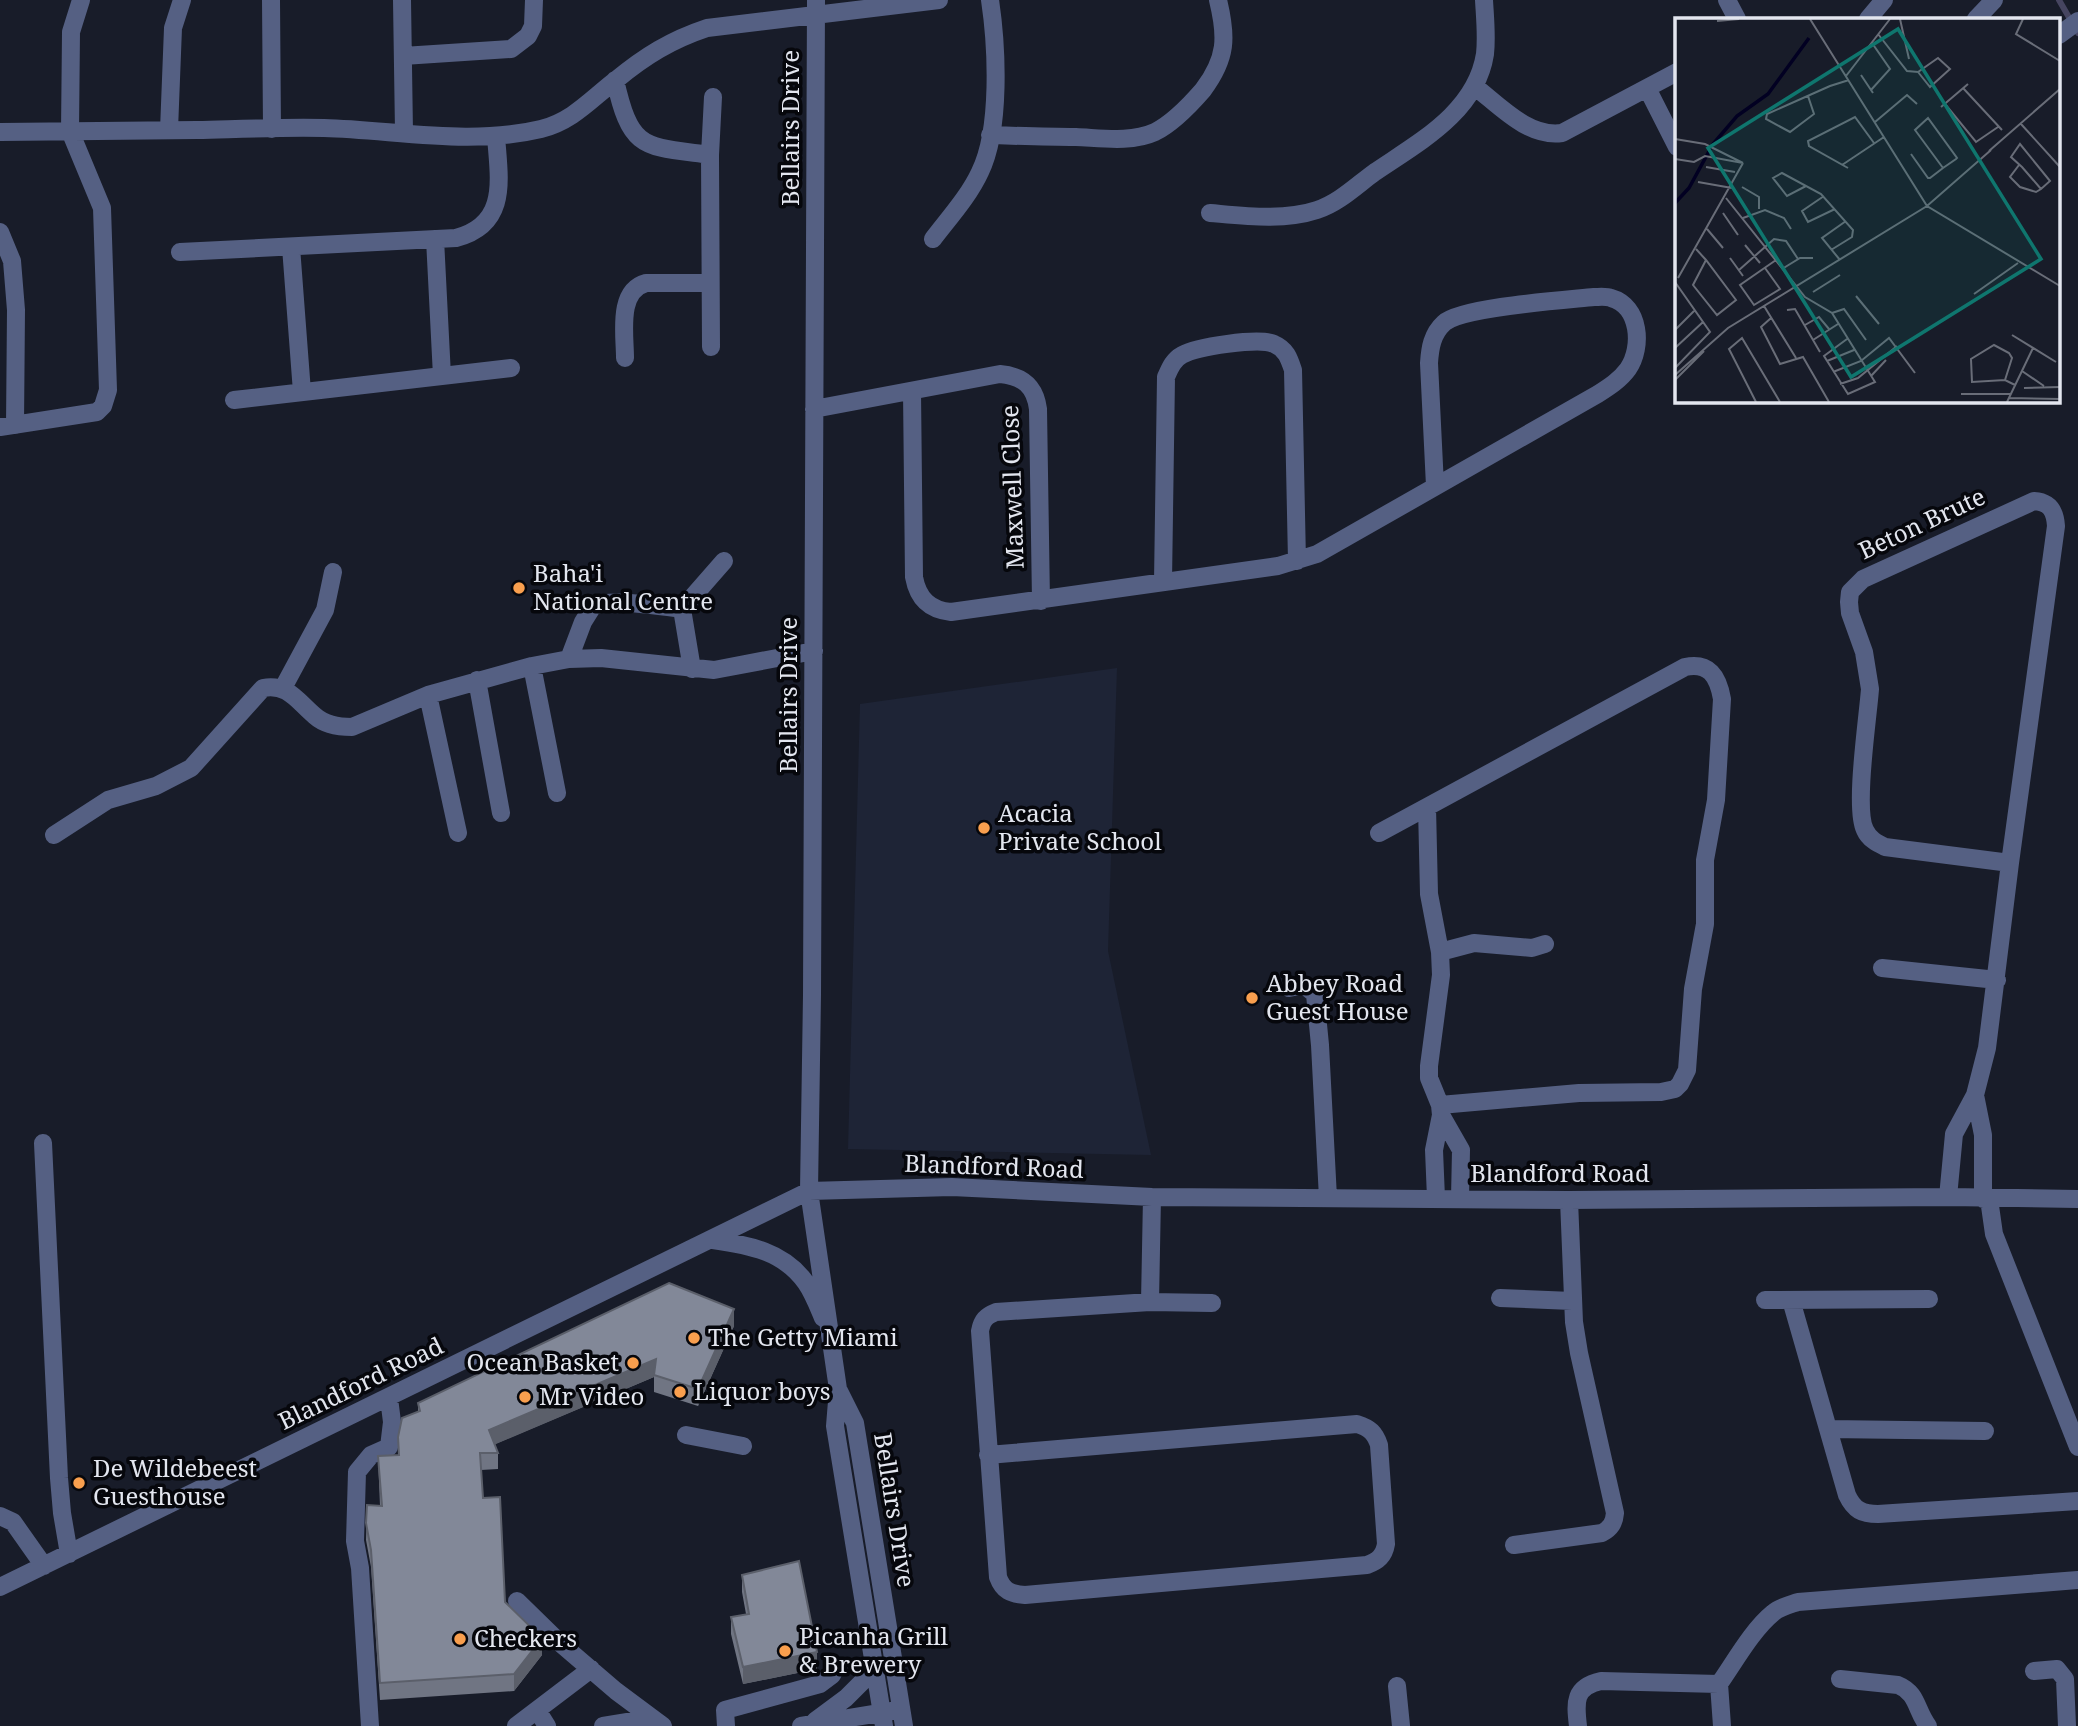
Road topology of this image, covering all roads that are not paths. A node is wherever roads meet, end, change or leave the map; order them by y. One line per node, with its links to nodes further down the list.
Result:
1 (81, 0): 27 (street)
2 (182, 0): 26 (street)
3 (271, 0): 25 (street)
4 (402, 0): 19 (street)
5 (534, 0): 19 (street)
6 (939, 0): 13 (street)
7 (990, 0): 30 (street)
8 (1218, 0): 30 (street)
9 (1484, 0): 22 (street)
10 (1727, 0): 14 (street)
11 (1884, 0): 15 (street)
12 (1994, 0): 16 (street)
13 (816, 8): 21 (street); 48 (street, Bellairs Drive)
14 (1736, 18)
15 (1869, 18)
16 (1977, 18)
17 (2078, 20): 18 (street)
18 (2060, 34)
19 (403, 55): 29 (street)
20 (1675, 73): 23 (street)
21 (615, 80): 31 (street); 33 (street)
22 (1474, 86): 23 (street); 34 (street)
23 (1647, 88): 32 (street)
24 (713, 97): 33 (street)
25 (272, 129): 26 (street); 29 (street)
26 (169, 130): 27 (street)
27 (70, 131): 28 (street); 49 (street)
28 (0, 132)
29 (404, 132): 31 (street)
30 (990, 135): 37 (street)
31 (496, 136): 36 (street)
32 (1675, 143)
33 (710, 155): 40 (street)
34 (1210, 213)
35 (0, 232): 49 (street)
36 (435, 239): 38 (street); 44 (street)
37 (933, 239)
38 (291, 247): 39 (street); 46 (street)
39 (180, 252)
40 (710, 283): 41 (street); 42 (street)
41 (711, 347)
42 (625, 358)
43 (511, 368): 44 (street)
44 (442, 376): 46 (street)
45 (912, 391): 48 (street, Maxwell Close); 55 (street); 55 (street, Maxwell Close)
46 (302, 392): 47 (street)
47 (234, 400)
48 (814, 409): 57 (street, Bellairs Drive)
49 (8, 426)
50 (1435, 486): 50 (street); 52 (street)
51 (724, 561): 56 (street)
52 (1297, 561): 54 (street); 54 (street)
53 (332, 572): 62 (street)
54 (1163, 582): 55 (street)
55 (1041, 601)
56 (682, 608): 58 (street); 60 (street)
57 (814, 651): 60 (street); 79 (street, Bellairs Drive)
58 (569, 659): 59 (street); 60 (street)
59 (532, 666): 61 (street); 64 (street)
60 (692, 669)
61 (477, 680): 63 (street); 66 (street)
62 (283, 688): 63 (street); 69 (street)
63 (428, 695): 67 (street)
64 (557, 793)
65 (1427, 807): 68 (street); 72 (street); 77 (street)
66 (501, 813)
67 (458, 832)
68 (1379, 833)
69 (54, 835)
70 (2010, 863): 70 (street, Beton Brute); 74 (street, Beton Brute)
71 (1545, 944): 72 (street)
72 (1440, 952): 77 (street)
73 (1882, 968): 74 (street)
74 (1997, 980): 76 (street, Beton Brute)
75 (1289, 988): 82 (street)
76 (1975, 1095): 81 (street, Beton Brute); 85 (street, Beton Brute)
77 (1441, 1110): 83 (street); 84 (street)
78 (43, 1143): 108 (street)
79 (809, 1191): 80 (street, Blandford Road); 88 (street, Blandford Road); 96 (street, Bellairs Drive)
80 (1152, 1197): 82 (street, Blandford Road); 94 (street)
81 (1948, 1197): 85 (street, Blandford Road); 87 (street, Blandford Road)
82 (1328, 1198): 83 (street, Blandford Road)
83 (1437, 1198): 84 (street, Blandford Road)
84 (1460, 1198): 87 (street, Blandford Road)
85 (1986, 1199): 86 (street, Blandford Road); 103 (street, Beton Brute)
86 (2078, 1199)
87 (1569, 1200): 93 (street)
88 (713, 1240): 96 (street); 98 (street, Blandford Road)
89 (1500, 1298): 93 (street)
90 (1929, 1298): 92 (street)
91 (1765, 1300): 92 (street)
92 (1791, 1300): 99 (street)
93 (1572, 1301): 107 (street)
94 (1150, 1302): 95 (street); 104 (street)
95 (1212, 1303)
96 (831, 1333): 97 (street, Bellairs Drive)
97 (838, 1389): 115 (street, Bellairs Drive); 122 (street, Bellairs Drive)
98 (389, 1398): 108 (street, Blandford Road); 126 (street)
99 (1828, 1429): 100 (street); 105 (street)
100 (1985, 1430)
101 (686, 1435): 102 (street)
102 (743, 1447)
103 (2078, 1447)
104 (988, 1455): 104 (street)
105 (2078, 1501)
106 (0, 1516): 109 (street)
107 (1514, 1545)
108 (69, 1554): 109 (street, Blandford Road)
109 (44, 1566): 111 (street, Blandford Road)
110 (2078, 1580): 118 (street)
111 (0, 1587)
112 (517, 1601): 114 (street)
113 (836, 1667): 121 (street)
114 (591, 1669): 120 (street); 124 (street)
115 (874, 1670): 123 (street, Bellairs Drive); 125 (street)
116 (2034, 1671): 134 (street)
117 (1840, 1679): 133 (street)
118 (1719, 1684): 131 (street); 132 (street)
119 (1397, 1686): 130 (street)
120 (537, 1710): 127 (street); 128 (street)
121 (726, 1718)
122 (903, 1718): 123 (street)
123 (883, 1720): 125 (street)
124 (658, 1722): 129 (street)
125 (807, 1724)
126 (370, 1726)
127 (516, 1726)
128 (547, 1726)
129 (603, 1726)
130 (1398, 1726)
131 (1578, 1726)
132 (1723, 1726)
133 (1928, 1726)
134 (2067, 1726)

